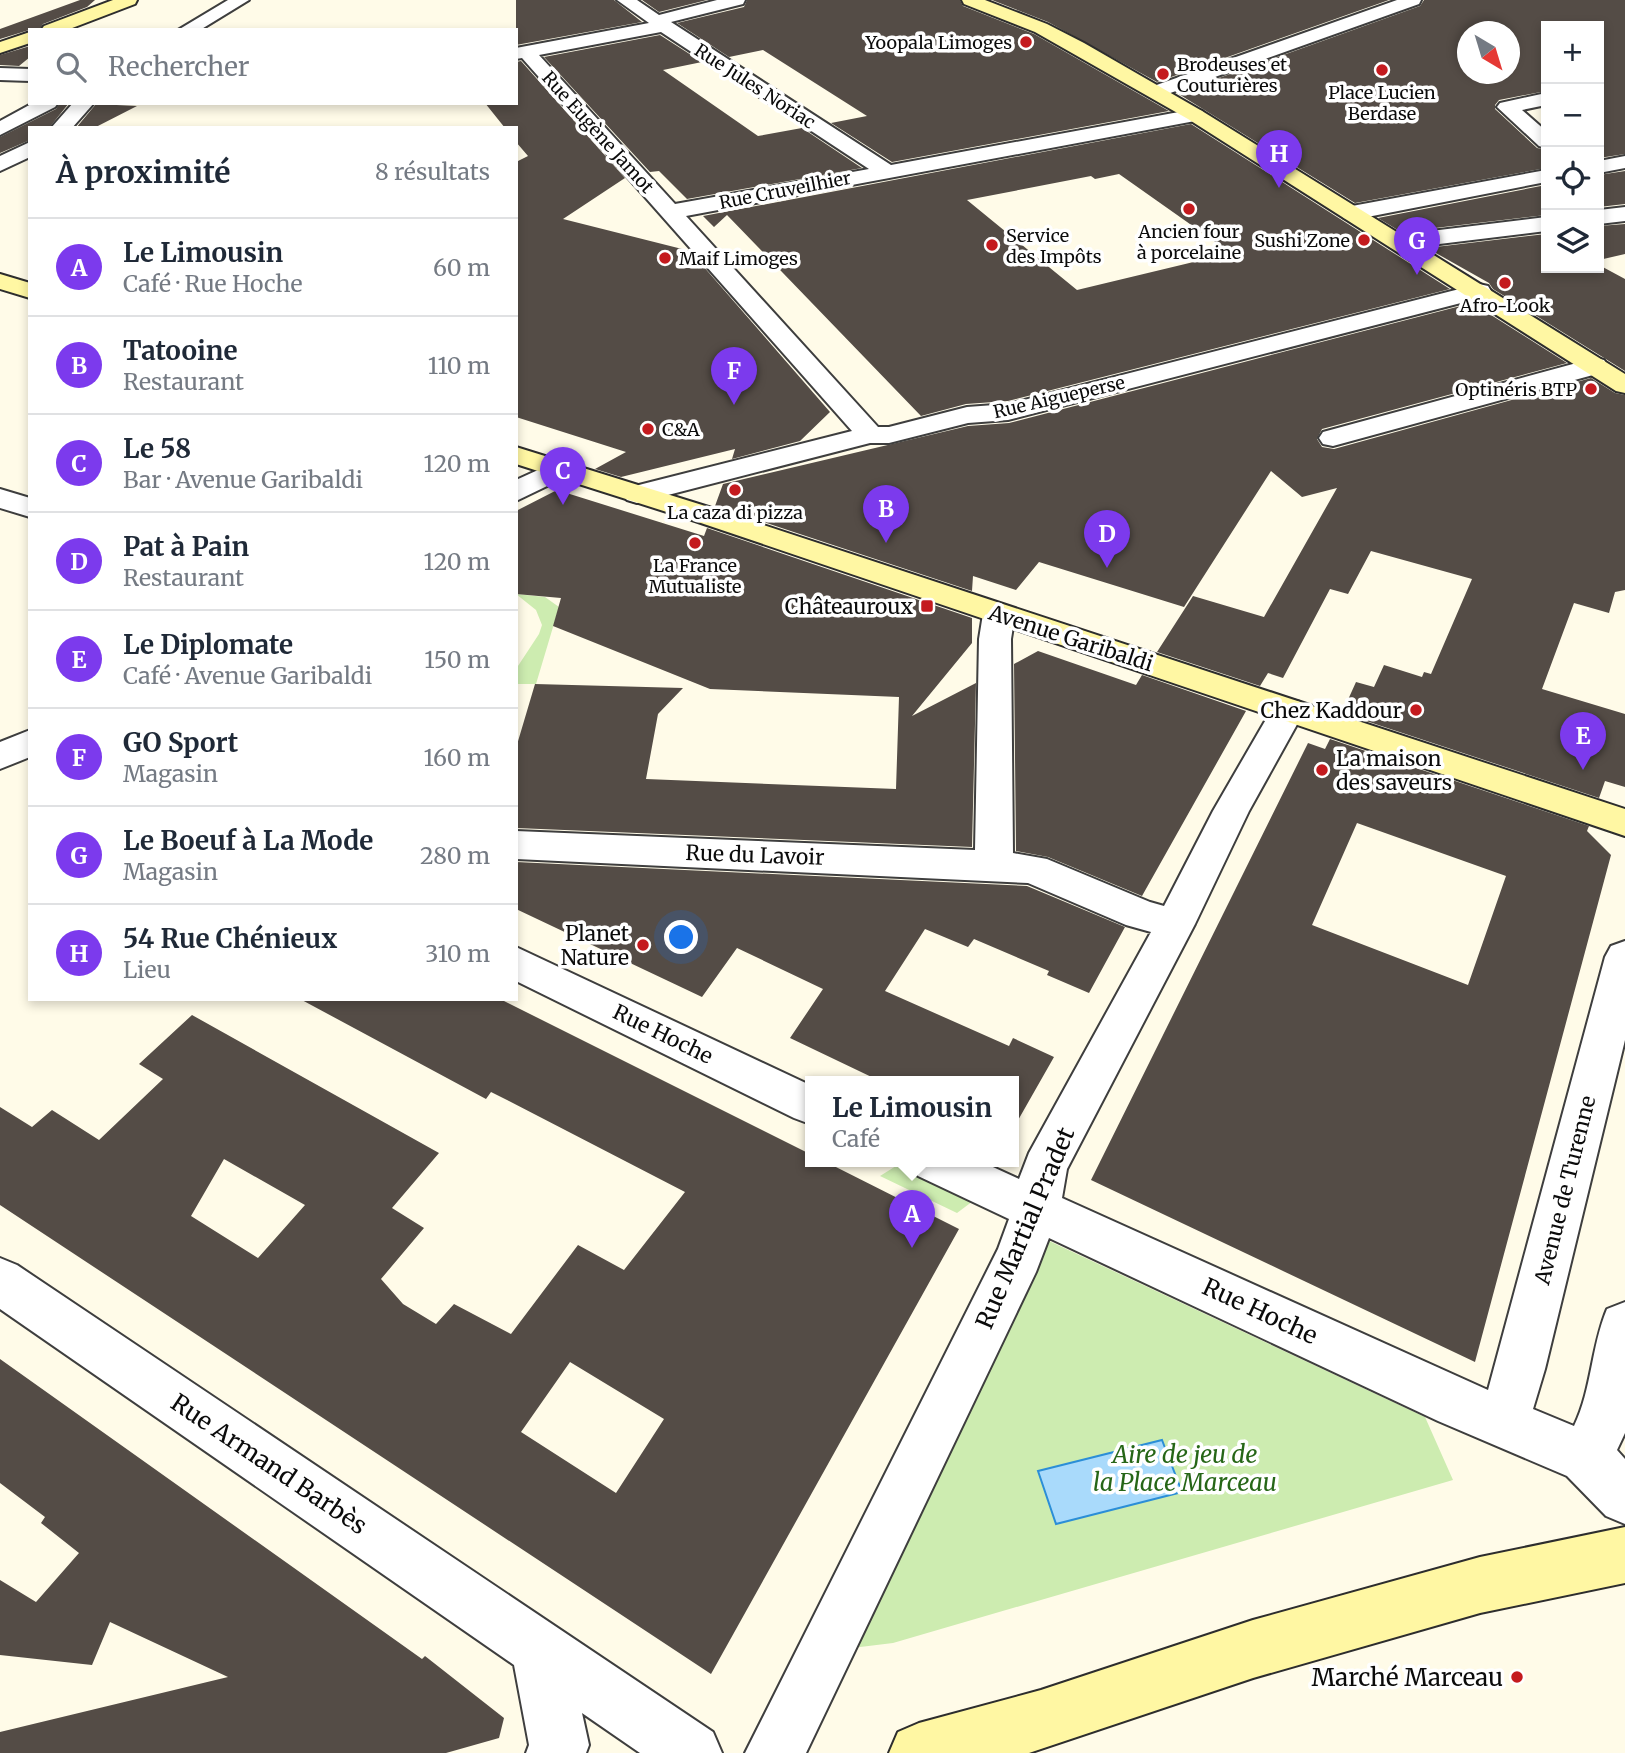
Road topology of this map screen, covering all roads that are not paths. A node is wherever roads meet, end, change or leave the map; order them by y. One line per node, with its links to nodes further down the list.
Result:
1 (129, 0): 8 (main road)
2 (241, 0): 9 (street)
3 (625, 0): 7 (street, Rue Jules Noriac)
4 (737, 0): 7 (street, Rue Eugène Jamot)
5 (970, 0): 15 (main road)
6 (1413, 0): 15 (street)
7 (659, 23): 12 (street, Rue Eugène Jamot); 27 (street, Rue Jules Noriac)
8 (55, 28)
9 (191, 28)
10 (28, 38): 11 (main road)
11 (0, 48)
12 (521, 53): 29 (street, Rue Eugène Jamot)
13 (0, 74): 14 (street)
14 (28, 75)
15 (1155, 92): 19 (main road)
16 (1541, 100): 22 (street)
17 (44, 105): 21 (street)
18 (82, 105): 20 (street)
19 (1195, 115): 27 (street, Rue Cruveilhier); 30 (main road)
20 (63, 126)
21 (0, 129)
22 (1541, 138)
23 (28, 149): 25 (street)
24 (1625, 162): 26 (street)
25 (0, 165)
26 (1604, 165)
27 (886, 171): 29 (street, Rue Cruveilhier)
28 (1541, 177): 30 (street)
29 (670, 212): 40 (street)
30 (1352, 212): 34 (main road)
31 (1625, 214): 32 (street)
32 (1604, 216)
33 (1541, 224): 34 (street)
34 (1398, 242): 37 (main road)
35 (0, 281): 36 (main road)
36 (28, 290)
37 (1479, 291): 38 (main road); 40 (street, Rue Aigueperse)
38 (1595, 366): 39 (main road); 41 (street)
39 (1625, 385)
40 (870, 435): 45 (street, Rue Aigueperse)
41 (1333, 438)
42 (518, 456): 43 (main road, Avenue Garibaldi)
43 (560, 470): 44 (street); 45 (main road, Avenue Garibaldi)
44 (518, 491)
45 (637, 494): 48 (main road, Avenue Garibaldi)
46 (0, 498): 47 (street)
47 (28, 507)
48 (999, 614): 49 (main road, Avenue Garibaldi); 54 (street)
49 (1288, 710): 52 (main road, Avenue Garibaldi); 55 (street, Rue Martial Pradet)
50 (28, 743): 51 (street)
51 (0, 757)
52 (1625, 823)
53 (518, 845): 54 (street, Rue du Lavoir)
54 (994, 864): 55 (street, Rue du Lavoir)
55 (1175, 924): 60 (street, Rue Martial Pradet)
56 (1625, 957): 63 (street, Avenue de Turenne)
57 (518, 964): 58 (street, Rue Hoche)
58 (805, 1103)
59 (945, 1167): 60 (street, Rue Hoche)
60 (1036, 1209): 63 (street, Rue Hoche); 70 (street, Rue Martial Pradet)
61 (0, 1281): 67 (street, Rue Armand Barbès)
62 (1625, 1326): 64 (street)
63 (1503, 1422): 64 (street, Rue Hoche)
64 (1586, 1457): 65 (street)
65 (1625, 1497)
66 (1625, 1555): 71 (main road)
67 (539, 1647): 68 (street); 69 (street, Rue Armand Barbès)
68 (556, 1753)
69 (692, 1753)
70 (775, 1753)
71 (919, 1753)

